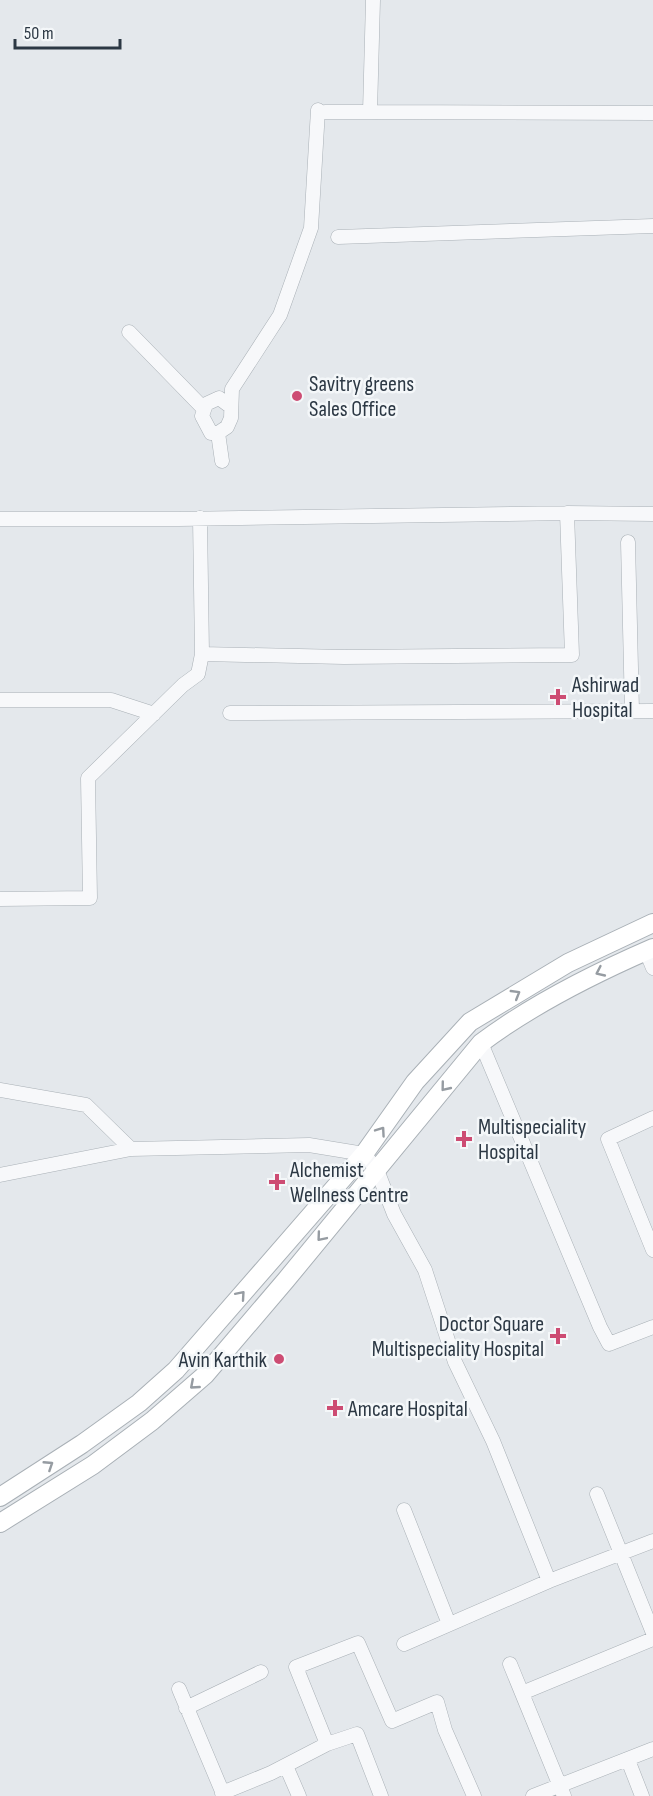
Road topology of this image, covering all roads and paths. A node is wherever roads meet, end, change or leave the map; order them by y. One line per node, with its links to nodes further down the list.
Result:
1 (373, 0): 2 (street)
2 (370, 112): 3 (street); 7 (street)
3 (653, 113)
4 (653, 226): 5 (street)
5 (338, 237)
6 (129, 332): 8 (street)
7 (231, 407): 8 (street); 9 (street)
8 (204, 409): 9 (street)
9 (218, 433): 10 (street)
10 (222, 461)
11 (567, 513): 12 (street); 13 (street); 16 (street)
12 (653, 514)
13 (200, 518): 14 (street); 16 (street)
14 (0, 519)
15 (628, 542): 18 (street)
16 (202, 654): 21 (street)
17 (0, 700): 21 (street)
18 (632, 711): 19 (street); 20 (street)
19 (653, 711)
20 (230, 713)
21 (154, 714): 22 (street)
22 (0, 899)
23 (653, 923): 29 (main road, one-way to 23)
24 (651, 955): 25 (main road, one-way to 25)
25 (481, 1043): 30 (main road, one-way to 30); 34 (street)
26 (0, 1090): 28 (street)
27 (653, 1118): 32 (street)
28 (131, 1149): 29 (street); 31 (street)
29 (364, 1154): 30 (street); 33 (main road, one-way to 29)
30 (377, 1170): 35 (main road, one-way to 35); 42 (street)
31 (0, 1175)
32 (653, 1250)
33 (220, 1320): 35 (main road); 37 (main road, one-way to 33)
34 (653, 1327)
35 (243, 1332): 39 (main road, one-way to 39)
36 (597, 1494): 41 (street)
37 (0, 1497)
38 (404, 1510): 43 (street)
39 (0, 1523)
40 (653, 1541): 41 (street)
41 (620, 1555): 42 (street); 44 (street)
42 (549, 1581): 43 (street)
43 (448, 1624): 46 (street)
44 (653, 1633)
45 (653, 1639): 50 (street)
46 (404, 1644)
47 (510, 1664): 50 (street)
48 (261, 1672): 51 (street)
49 (179, 1689): 51 (street)
50 (522, 1693): 56 (street)
51 (186, 1708): 57 (street)
52 (327, 1744): 55 (street); 59 (street); 60 (street)
53 (653, 1749): 54 (street)
54 (628, 1760): 56 (street); 62 (street)
55 (286, 1766): 57 (street); 58 (street)
56 (562, 1791): 61 (street)
57 (223, 1794)
58 (299, 1796)
59 (381, 1796)
60 (474, 1796)
61 (533, 1796)
62 (642, 1796)

